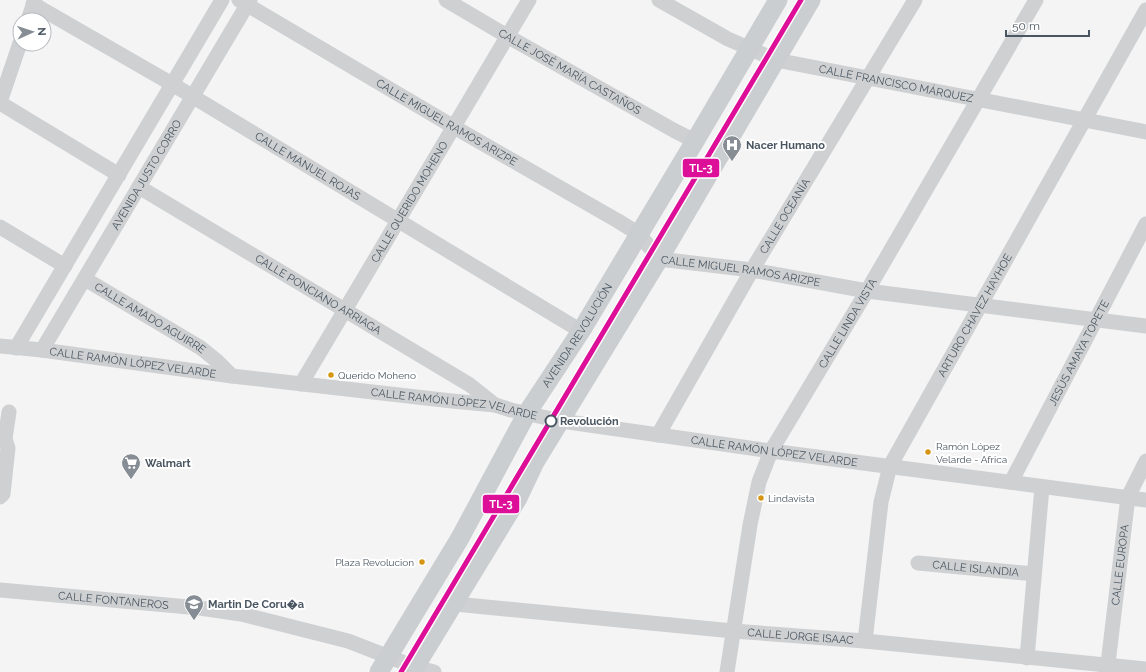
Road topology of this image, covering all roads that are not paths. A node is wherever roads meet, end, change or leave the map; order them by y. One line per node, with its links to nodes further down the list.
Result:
1 (222, 0): 18 (street)
2 (446, 0): 13 (street, CALLE JOSÉ MARÍA CASTAÑOS)
3 (529, 0): 13 (street, CALLE QUERIDO MOHENO)
4 (659, 0): 14 (street, CALLE FRANCISCO MÁRQUEZ)
5 (778, 0): 14 (main road, AVENIDA REVOLUCIÓN)
6 (811, 0): 16 (main road)
7 (915, 0): 17 (street, CALLE OCEANÍA)
8 (1036, 0): 20 (street, CALLE LINDA VISTA)
9 (34, 2): 12 (street); 18 (street, CALLE MANUEL ROJAS)
10 (246, 2): 19 (street, AVENIDA JUSTO CORRO); 23 (street, CALLE MIGUEL RAMOS ARIZPE)
11 (1146, 10): 22 (street, ARTURO CHAVEZ HAYHOE)
12 (31, 12)
13 (508, 36): 23 (street, CALLE QUERIDO MOHENO); 25 (street, CALLE JOSÉ MARÍA CASTAÑOS)
14 (750, 49): 16 (street, CALLE FRANCISCO MÁRQUEZ); 25 (main road, AVENIDA REVOLUCIÓN)
15 (17, 52): 21 (street)
16 (776, 60): 17 (street, CALLE FRANCISCO MÁRQUEZ); 32 (main road)
17 (870, 77): 20 (street, CALLE FRANCISCO MÁRQUEZ); 34 (street, CALLE OCEANÍA)
18 (172, 84): 19 (street, CALLE MANUEL ROJAS); 26 (street)
19 (193, 96): 27 (street, AVENIDA JUSTO CORRO); 28 (street, CALLE MANUEL ROJAS)
20 (979, 99): 22 (street, CALLE FRANCISCO MÁRQUEZ); 36 (street, CALLE LINDA VISTA)
21 (0, 103): 26 (street)
22 (1083, 120): 24 (street, CALLE FRANCISCO MÁRQUEZ); 37 (street, ARTURO CHAVEZ HAYHOE)
23 (454, 127): 28 (street, CALLE QUERIDO MOHENO); 31 (street, CALLE MIGUEL RAMOS ARIZPE)
24 (1146, 132)
25 (695, 141): 31 (main road, AVENIDA REVOLUCIÓN)
26 (118, 175): 33 (street)
27 (139, 187): 35 (street, AVENIDA JUSTO CORRO); 38 (street, CALLE PONCIANO ARRIAGA)
28 (398, 220): 38 (street, CALLE QUERIDO MOHENO); 41 (street, CALLE MANUEL ROJAS)
29 (1146, 224): 39 (street, JESÚS AMAYA TOPETE)
30 (0, 227): 33 (street)
31 (639, 234): 32 (street, CALLE MIGUEL RAMOS ARIZPE); 41 (main road, AVENIDA REVOLUCIÓN)
32 (659, 258): 34 (street, CALLE MIGUEL RAMOS ARIZPE); 50 (main road)
33 (65, 266): 43 (street)
34 (752, 270): 36 (street, CALLE MIGUEL RAMOS ARIZPE); 51 (street, CALLE OCEANÍA)
35 (85, 279): 44 (street, AVENIDA JUSTO CORRO); 45 (street, CALLE AMADO AGUIRRE)
36 (867, 290): 37 (street, CALLE MIGUEL RAMOS ARIZPE); 53 (street, CALLE LINDA VISTA)
37 (980, 305): 39 (street, CALLE MIGUEL RAMOS ARIZPE); 55 (street, ARTURO CHAVEZ HAYHOE)
38 (344, 311): 46 (street, CALLE QUERIDO MOHENO); 47 (street, CALLE PONCIANO ARRIAGA)
39 (1095, 320): 40 (street, CALLE MIGUEL RAMOS ARIZPE); 56 (street, JESÚS AMAYA TOPETE)
40 (1146, 326)
41 (581, 331): 49 (main road, AVENIDA REVOLUCIÓN)
42 (0, 346): 43 (street, CALLE RAMÓN LÓPEZ VELARDE)
43 (16, 348): 44 (street, CALLE RAMÓN LÓPEZ VELARDE)
44 (42, 350): 45 (street, CALLE RAMÓN LÓPEZ VELARDE)
45 (232, 376): 46 (street, CALLE RAMÓN LÓPEZ VELARDE)
46 (301, 384): 47 (street, CALLE RAMÓN LÓPEZ VELARDE)
47 (495, 405): 49 (street, CALLE RAMÓN LÓPEZ VELARDE)
48 (8, 412): 52 (street)
49 (527, 413): 50 (street, CALLE RAMÓN LÓPEZ VELARDE); 67 (main road, AVENIDA REVOLUCIÓN)
50 (562, 421): 51 (street, CALLE RAMÓN LÓPEZ VELARDE); 64 (main road)
51 (658, 435): 53 (street, CALLE RAMÓN LÓPEZ VELARDE)
52 (2, 438): 58 (street)
53 (771, 451): 55 (street, CALLE RAMÓN LÓPEZ VELARDE); 65 (street, CALLE LINDA VISTA)
54 (1146, 462): 59 (street, CALLE EUROPA)
55 (890, 466): 56 (street, CALLE RAMÓN LÓPEZ VELARDE); 66 (street, ARTURO CHAVEZ HAYHOE)
56 (1011, 482): 57 (street, CALLE RAMÓN LÓPEZ VELARDE)
57 (1042, 487): 59 (street, CALLE RAMÓN LÓPEZ VELARDE); 62 (street)
58 (0, 497)
59 (1128, 497): 60 (street, CALLE RAMÓN LÓPEZ VELARDE); 69 (street, CALLE EUROPA)
60 (1146, 500)
61 (918, 563): 62 (street, CALLE ISLANDIA)
62 (1034, 574): 68 (street)
63 (0, 590): 67 (street, CALLE FONTANEROS)
64 (455, 604): 65 (street, CALLE JORGE ISAAC); 71 (main road)
65 (734, 631): 66 (street, CALLE JORGE ISAAC); 74 (street, CALLE LINDA VISTA)
66 (866, 641): 68 (street, CALLE JORGE ISAAC)
67 (388, 656): 71 (street, CALLE FONTANEROS); 72 (main road, AVENIDA REVOLUCIÓN)
68 (1026, 658): 69 (street, CALLE JORGE ISAAC)
69 (1108, 669): 70 (street, CALLE JORGE ISAAC)
70 (1146, 669)
71 (414, 670): 73 (street, CALLE FONTANEROS)
72 (379, 672)
73 (434, 672)
74 (727, 672)

